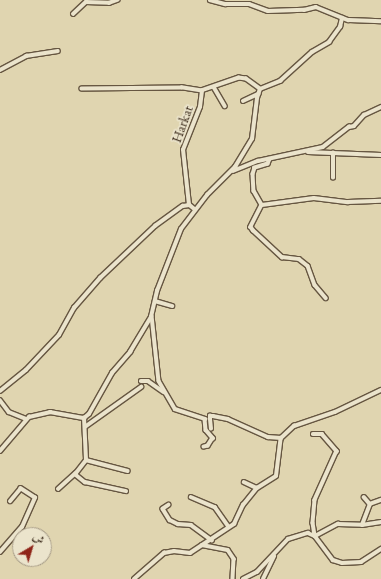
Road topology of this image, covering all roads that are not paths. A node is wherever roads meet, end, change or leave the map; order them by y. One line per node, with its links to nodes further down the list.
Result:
1 (117, 0): 3 (street)
2 (210, 0): 4 (street)
3 (72, 14)
4 (342, 18): 5 (street); 10 (street)
5 (381, 22)
6 (58, 51): 7 (street)
7 (0, 70)
8 (214, 87): 10 (street); 12 (street); 16 (street)
9 (82, 89): 11 (street)
10 (260, 89): 13 (street)
11 (194, 90): 12 (street); 14 (street)
12 (202, 91): 14 (street, Harkat)
13 (258, 94): 15 (street); 22 (street)
14 (200, 100): 25 (street, Harkat)
15 (243, 100)
16 (225, 106)
17 (381, 107): 18 (street)
18 (305, 152): 19 (street); 21 (street)
19 (333, 153): 20 (street); 23 (street)
20 (381, 155)
21 (270, 159): 22 (street); 26 (street)
22 (230, 172): 27 (street)
23 (333, 178)
24 (381, 200): 26 (street)
25 (189, 205): 27 (street); 35 (street)
26 (262, 205): 28 (street)
27 (195, 210): 29 (street)
28 (326, 298)
29 (155, 301): 30 (street); 31 (street)
30 (172, 306)
31 (152, 315): 36 (street); 38 (street)
32 (141, 381): 36 (street)
33 (141, 387): 40 (street)
34 (381, 390): 43 (street)
35 (0, 391)
36 (164, 392): 44 (street)
37 (0, 400): 39 (street)
38 (84, 418): 39 (street); 40 (street)
39 (26, 419): 45 (street)
40 (85, 427): 46 (street)
41 (211, 429): 43 (street)
42 (313, 434): 62 (street)
43 (281, 438): 50 (street)
44 (204, 447)
45 (0, 451)
46 (86, 460): 47 (street); 48 (street)
47 (128, 471)
48 (75, 474): 51 (street); 52 (street)
49 (244, 482): 50 (street)
50 (257, 488): 61 (street)
51 (58, 489)
52 (126, 492)
53 (191, 497): 61 (street)
54 (364, 497): 57 (street)
55 (381, 500): 57 (street)
56 (11, 501): 66 (street)
57 (370, 504): 60 (street)
58 (170, 505): 63 (street)
59 (381, 522): 60 (street)
60 (362, 525): 62 (street)
61 (229, 526): 63 (street)
62 (315, 536): 65 (street); 67 (street)
63 (212, 540): 64 (street)
64 (202, 545): 68 (street); 69 (street)
65 (381, 550)
66 (0, 552)
67 (274, 556): 70 (street); 71 (street)
68 (134, 579)
69 (233, 579)
70 (243, 579)
71 (263, 579)

